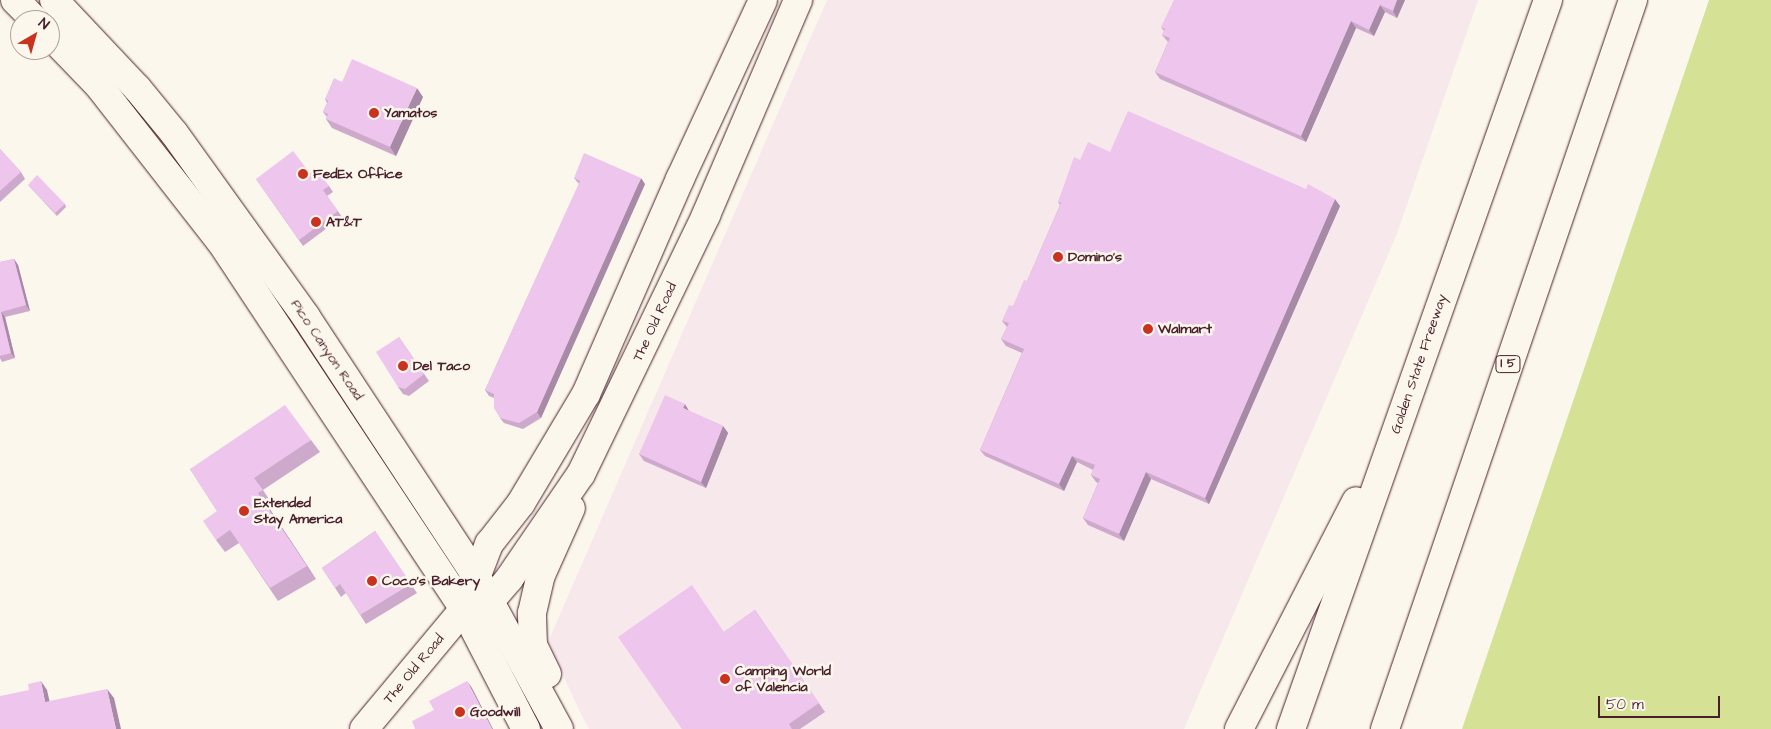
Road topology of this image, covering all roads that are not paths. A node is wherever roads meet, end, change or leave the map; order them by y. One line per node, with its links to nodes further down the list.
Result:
1 (15, 0): 7 (main road)
2 (54, 0): 11 (main road, Pico Canyon Road)
3 (763, 0): 11 (main road, The Old Road)
4 (798, 0): 10 (main road, The Old Road)
5 (1548, 0): 9 (main road, Golden State Freeway)
6 (1633, 0): 20 (main road, I 5)
7 (25, 10)
8 (60, 45): 13 (main road, Pico Canyon Road)
9 (1402, 414): 18 (main road); 19 (main road, Golden State Freeway)
10 (582, 474): 12 (main road, The Old Road); 17 (main road)
11 (476, 576): 12 (main road, Pico Canyon Road); 13 (main road, The Old Road)
12 (490, 601): 13 (main road); 16 (main road, Pico Canyon Road)
13 (464, 609): 14 (main road, The Old Road); 15 (main road, Pico Canyon Road)
14 (364, 729)
15 (526, 729)
16 (559, 729)
17 (574, 729)
18 (1239, 729)
19 (1291, 729)
20 (1386, 729)

